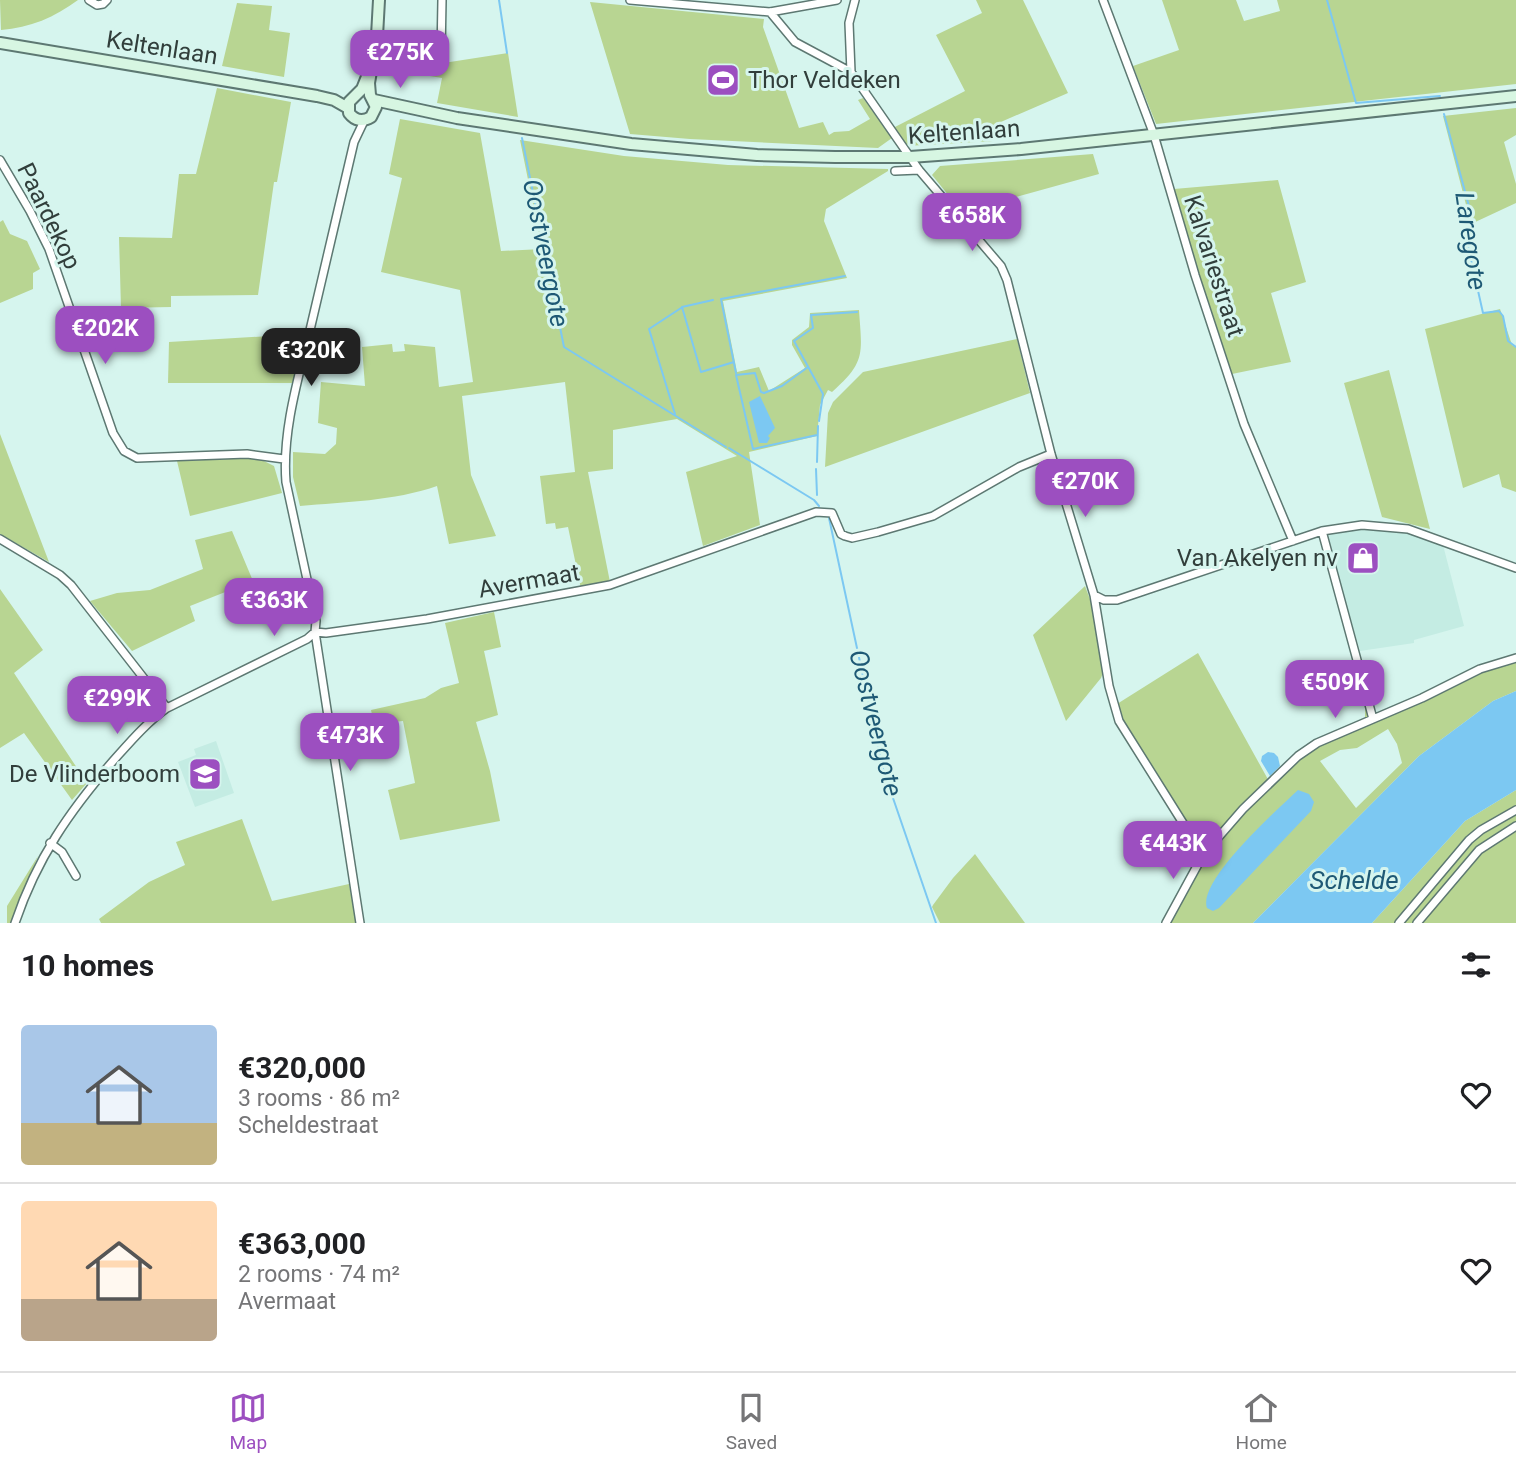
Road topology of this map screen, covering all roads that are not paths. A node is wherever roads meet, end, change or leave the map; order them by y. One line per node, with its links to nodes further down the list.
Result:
1 (89, 0): 2 (street)
2 (107, 0)
3 (379, 0): 14 (main road)
4 (442, 0): 11 (street)
5 (630, 0): 9 (street)
6 (837, 0): 9 (street)
7 (855, 0): 12 (street)
8 (1103, 0): 18 (street, Kalvariestraat)
9 (770, 12): 12 (street)
10 (0, 43): 13 (main road, Keltenlaan)
11 (441, 55)
12 (851, 72): 19 (street)
13 (317, 96): 14 (main road, Keltenlaan); 17 (main road, Keltenlaan)
14 (365, 96): 16 (main road, Keltenlaan); 17 (main road); 17 (main road)
15 (1516, 96): 18 (main road, Keltenlaan)
16 (416, 110): 17 (main road, Keltenlaan); 19 (main road, Keltenlaan)
17 (359, 115): 24 (street)
18 (1154, 135): 19 (main road, Keltenlaan); 27 (street, Kalvariestraat)
19 (910, 157): 21 (street)
20 (0, 160): 24 (street, Paardekop)
21 (919, 170): 22 (street); 23 (street)
22 (895, 171)
23 (1051, 454): 29 (street); 30 (street, Avermaat)
24 (284, 459): 30 (street)
25 (1322, 531): 27 (street); 28 (street); 33 (street)
26 (0, 539): 32 (street)
27 (1293, 541): 29 (street)
28 (1516, 568)
29 (1094, 595): 37 (street)
30 (315, 632): 32 (street, Avermaat); 40 (street)
31 (1516, 658): 33 (street)
32 (167, 708): 36 (street, Avermaat)
33 (1373, 719): 37 (street)
34 (1516, 810): 42 (street)
35 (1516, 826): 43 (street)
36 (50, 843): 38 (street); 39 (street, Avermaat)
37 (1203, 855): 41 (street)
38 (76, 876)
39 (15, 923)
40 (360, 923)
41 (1166, 923)
42 (1399, 923)
43 (1417, 923)

